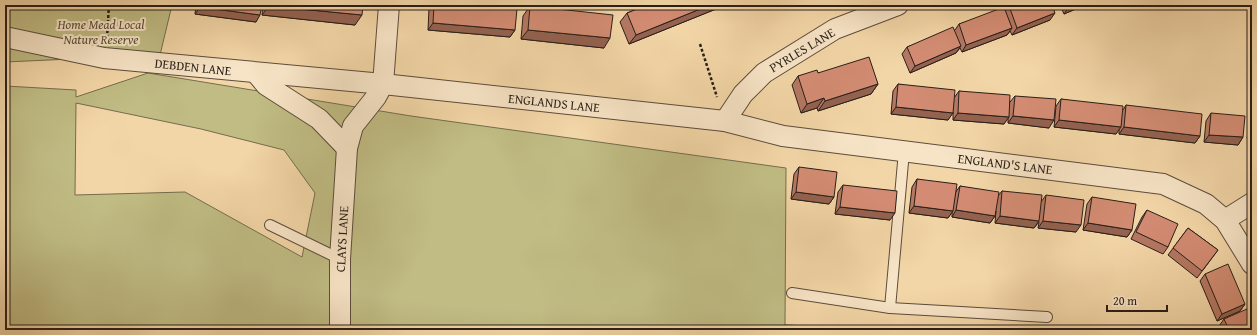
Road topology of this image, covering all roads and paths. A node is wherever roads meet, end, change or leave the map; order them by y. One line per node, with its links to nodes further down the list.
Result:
1 (109, 5): 6 (path)
2 (389, 5): 8 (street)
3 (898, 5): 9 (street, PYRLES LANE)
4 (5, 37): 6 (street, DEBDEN LANE)
5 (700, 44): 9 (path)
6 (104, 58): 7 (street, DEBDEN LANE)
7 (256, 73): 8 (street, DEBDEN LANE); 10 (street)
8 (383, 84): 9 (street, ENGLANDS LANE); 10 (street, CLAYS LANE)
9 (725, 121): 11 (street, ENGLAND'S LANE)
10 (347, 148): 15 (street, CLAYS LANE)
11 (904, 151): 13 (street, ENGLAND'S LANE); 18 (lane)
12 (1252, 203): 13 (street)
13 (1226, 220): 16 (street, ENGLAND'S LANE)
14 (270, 225): 15 (lane)
15 (340, 259): 20 (street, CLAYS LANE)
16 (1252, 264)
17 (792, 293): 18 (lane)
18 (890, 308): 19 (lane)
19 (1047, 317)
20 (340, 330)

